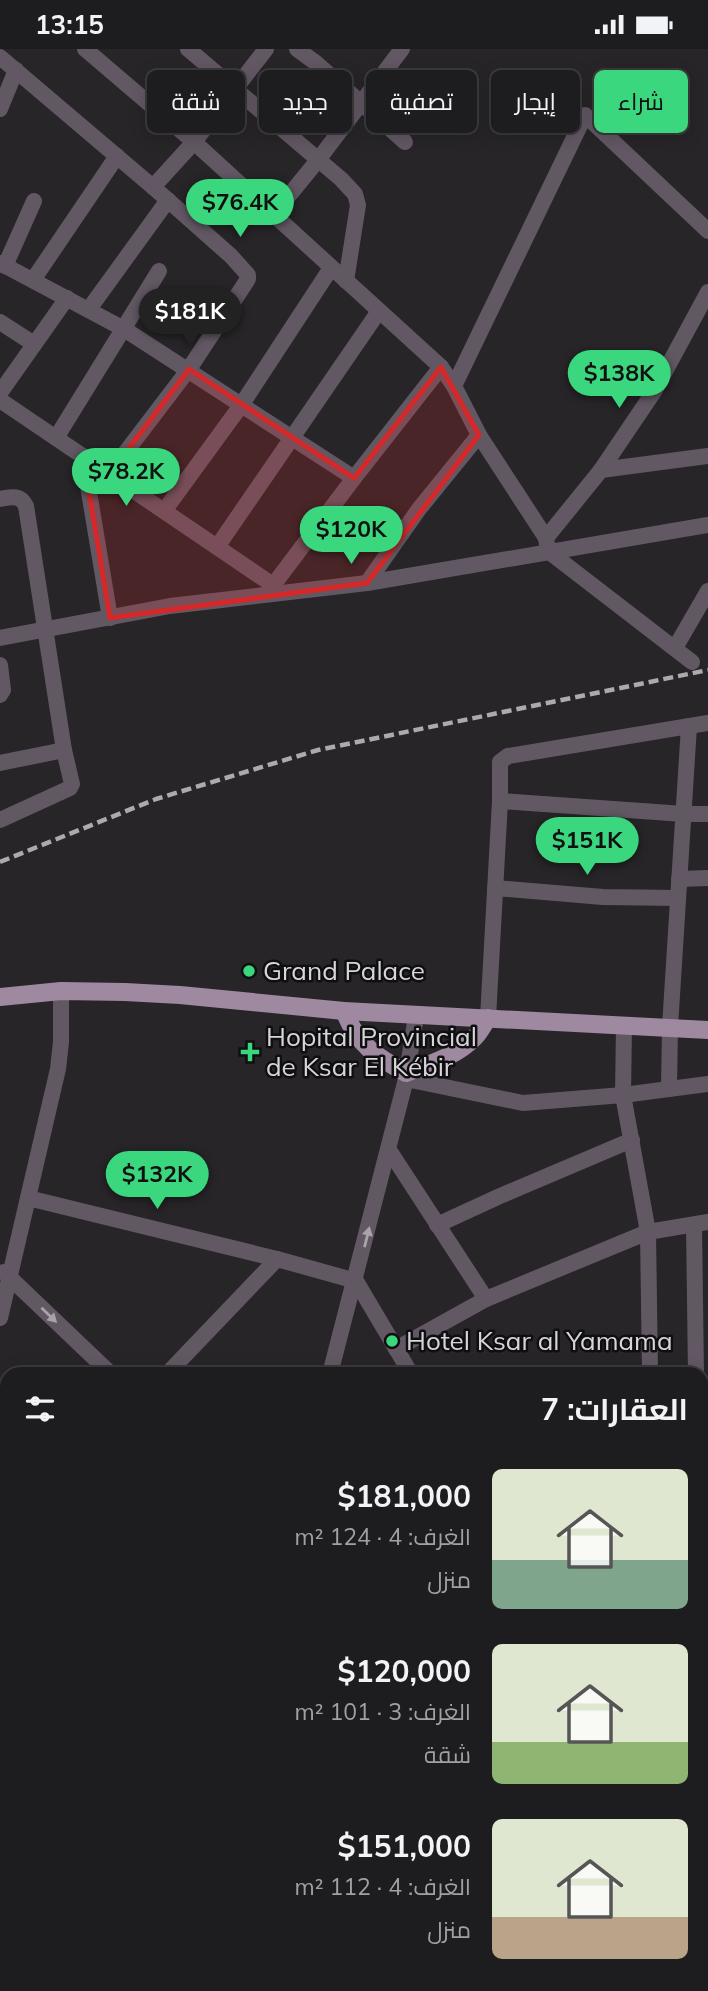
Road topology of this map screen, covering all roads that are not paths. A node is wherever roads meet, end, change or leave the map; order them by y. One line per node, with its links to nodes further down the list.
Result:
1 (188, 49): 8 (street)
2 (265, 49): 9 (street)
3 (297, 49): 11 (street)
4 (402, 49): 11 (street)
5 (91, 51): 14 (street)
6 (0, 57): 7 (street)
7 (16, 70): 12 (street); 16 (street)
8 (213, 70)
9 (245, 77)
10 (245, 98): 17 (street)
11 (361, 104): 15 (street); 17 (street)
12 (0, 109)
13 (201, 133): 14 (street)
14 (194, 142): 18 (street); 21 (street)
15 (405, 142)
16 (117, 156): 18 (street); 26 (street)
17 (318, 160): 21 (street); 27 (street)
18 (153, 187): 19 (street)
19 (168, 200): 30 (street); 36 (street)
20 (34, 201): 23 (street)
21 (273, 215): 24 (street)
22 (708, 231): 37 (street)
23 (2, 265): 26 (street)
24 (331, 268): 27 (street); 40 (street)
25 (159, 271): 33 (street)
26 (33, 280): 29 (street)
27 (346, 281): 31 (street)
28 (708, 292): 46 (street)
29 (67, 298): 30 (street); 34 (street)
30 (89, 309): 33 (street)
31 (379, 311): 35 (street); 43 (street)
32 (0, 322): 34 (street)
33 (124, 329): 36 (street); 42 (street)
34 (34, 344): 38 (street)
35 (441, 367): 37 (street); 48 (street)
36 (188, 369): 40 (street); 47 (street)
37 (454, 386): 41 (street)
38 (0, 393)
39 (0, 400): 42 (street)
40 (242, 404): 43 (street); 50 (street)
41 (479, 435): 52 (street); 54 (street)
42 (56, 438): 44 (street)
43 (292, 438): 48 (street); 53 (street)
44 (83, 456): 47 (street); 57 (street)
45 (708, 456): 46 (street)
46 (601, 470): 52 (street)
47 (109, 474): 50 (street)
48 (354, 478): 55 (street)
49 (0, 499): 58 (street)
50 (164, 512): 53 (street)
51 (708, 524): 52 (street)
52 (547, 544): 54 (street); 60 (street)
53 (217, 547): 55 (street)
54 (367, 583): 55 (street)
55 (270, 590): 57 (street)
56 (708, 591): 60 (street)
57 (110, 618): 58 (street)
58 (46, 630): 59 (street); 66 (street)
59 (0, 638)
60 (675, 648): 61 (street)
61 (692, 662)
62 (0, 665): 63 (street)
63 (0, 695)
64 (708, 723): 65 (street)
65 (689, 726): 68 (street); 69 (street)
66 (64, 750): 67 (street); 71 (street)
67 (0, 763)
68 (500, 801): 69 (street); 74 (street)
69 (684, 814): 70 (street); 73 (street)
70 (708, 814)
71 (0, 820)
72 (708, 878): 73 (street)
73 (679, 879): 75 (street)
74 (495, 888): 75 (street); 80 (street)
75 (678, 898): 82 (street)
76 (61, 991): 77 (main road); 78 (main road); 90 (street)
77 (0, 997)
78 (344, 1011): 79 (main road); 84 (main road)
79 (416, 1016): 80 (main road); 84 (street)
80 (488, 1018): 81 (main road); 84 (main road)
81 (624, 1025): 82 (main road); 87 (street)
82 (670, 1027): 83 (main road); 86 (street)
83 (708, 1030)
84 (406, 1076): 87 (street); 89 (street)
85 (708, 1084): 86 (street)
86 (669, 1089): 87 (street)
87 (623, 1095): 88 (street)
88 (632, 1140): 92 (street); 93 (street)
89 (389, 1150): 92 (street); 96 (street, one-way to 89)
90 (28, 1198): 94 (street); 95 (street)
91 (701, 1224): 93 (street); 105 (street)
92 (437, 1226): 97 (street)
93 (648, 1232): 97 (street); 104 (street)
94 (277, 1259): 96 (street); 101 (street)
95 (4, 1272): 98 (street); 100 (street, one-way to 100)
96 (356, 1281): 99 (street); 102 (street)
97 (486, 1299): 99 (street)
98 (0, 1318)
99 (397, 1349): 103 (street)
100 (104, 1367)
101 (174, 1367)
102 (332, 1367)
103 (407, 1367)
104 (650, 1367)
105 (696, 1367)

